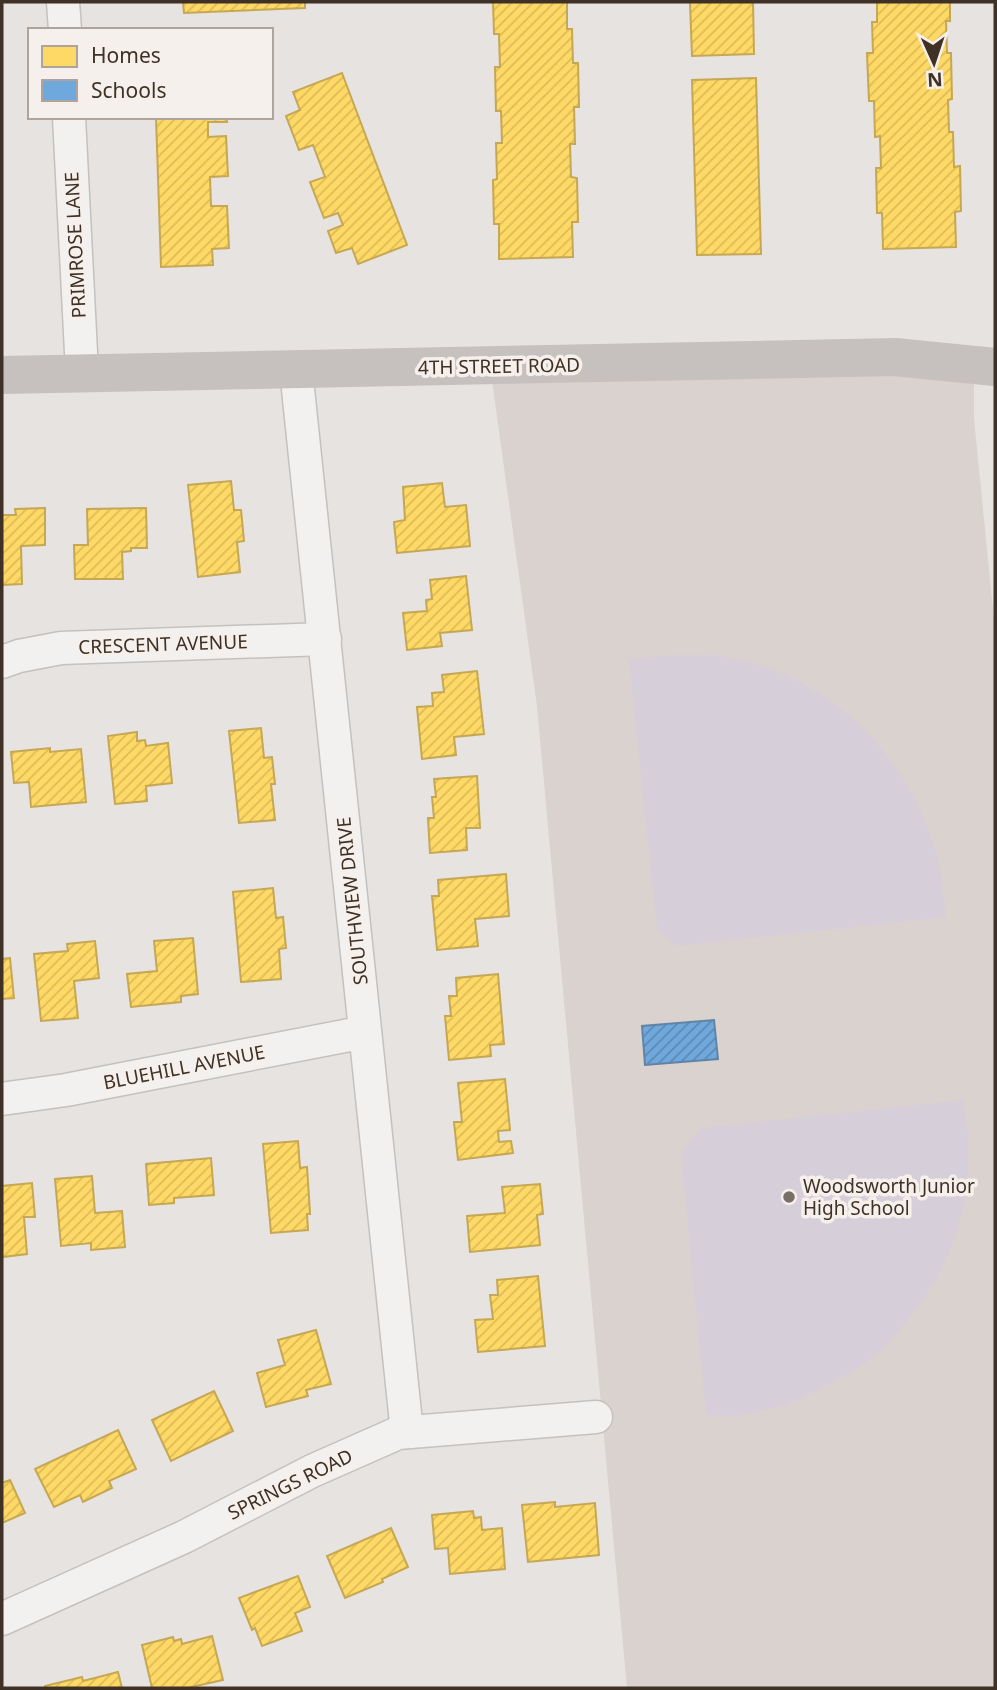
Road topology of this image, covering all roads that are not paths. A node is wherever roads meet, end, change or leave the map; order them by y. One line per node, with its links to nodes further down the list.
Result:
1 (63, 2): 2 (street)
2 (65, 28)
3 (69, 119): 6 (street, PRIMROSE LANE)
4 (995, 367): 5 (street, 4TH STREET ROAD)
5 (296, 370): 6 (street, 4TH STREET ROAD); 8 (street, SOUTHVIEW DRIVE)
6 (82, 372): 7 (street, 4TH STREET ROAD)
7 (2, 375)
8 (325, 639): 9 (street, CRESCENT AVENUE); 10 (street, SOUTHVIEW DRIVE)
9 (2, 662)
10 (365, 1032): 11 (street, BLUEHILL AVENUE); 13 (street, SOUTHVIEW DRIVE)
11 (2, 1099)
12 (596, 1417): 13 (street, SPRINGS ROAD)
13 (407, 1432): 14 (street, SPRINGS ROAD)
14 (2, 1619)

